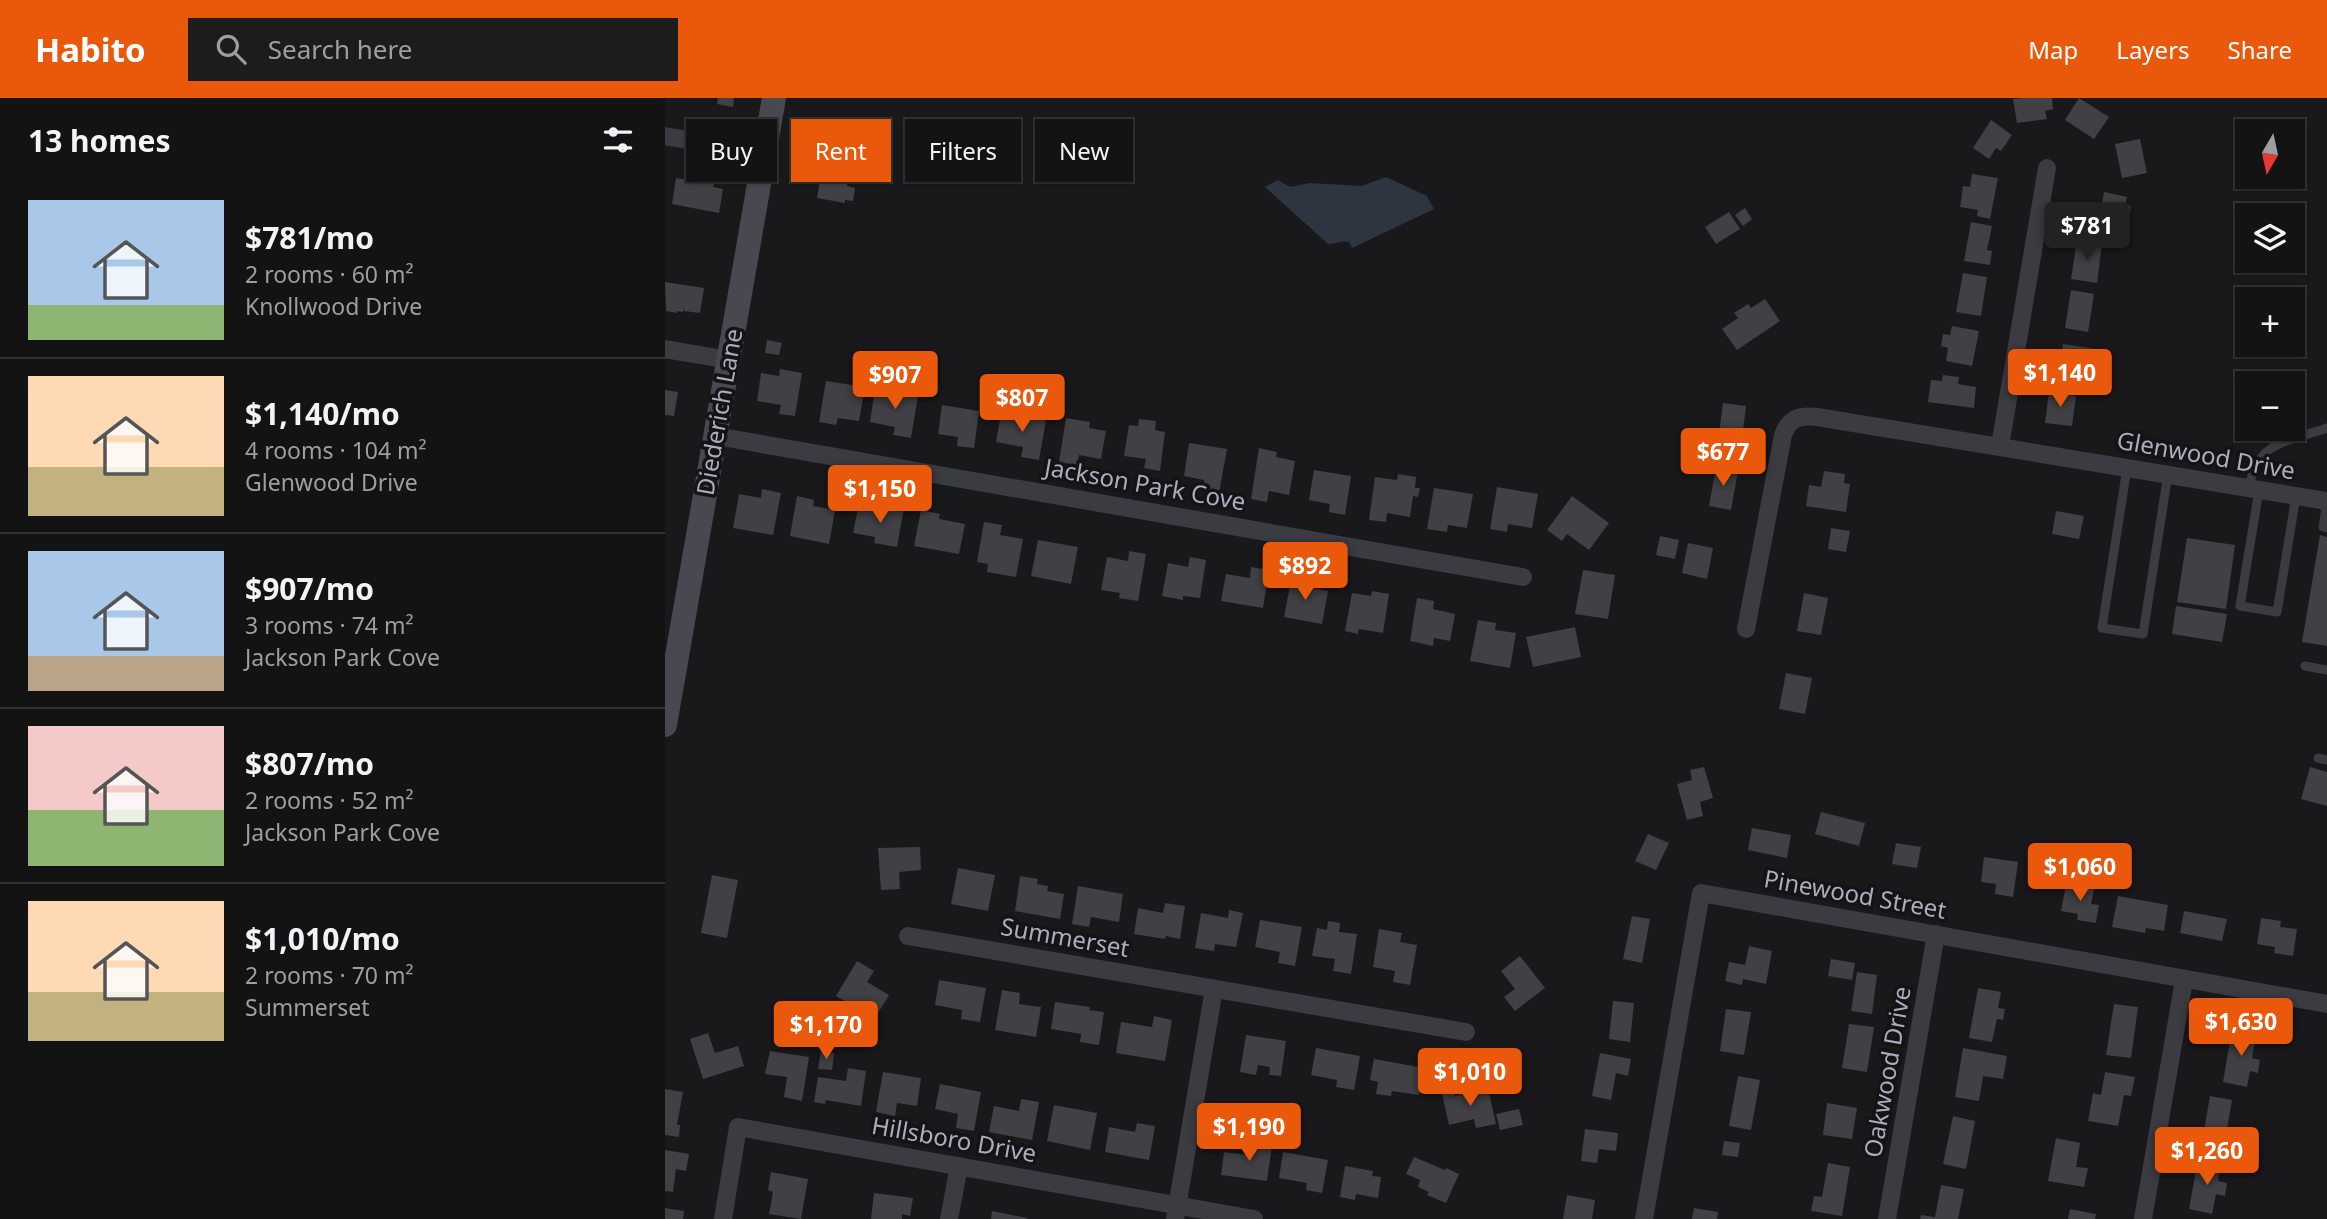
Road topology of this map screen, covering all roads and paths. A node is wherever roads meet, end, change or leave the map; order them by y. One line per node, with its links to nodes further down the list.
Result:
1 (773, 98): 2 (street, Diederich Lane)
2 (769, 119)
3 (665, 136): 4 (street)
4 (686, 140)
5 (2047, 168): 11 (street)
6 (758, 182): 8 (street, Diederich Lane)
7 (665, 349): 8 (street)
8 (729, 360): 10 (street, Diederich Lane)
9 (2327, 428): 14 (lane)
10 (716, 436): 18 (street, Jackson Park Cove); 22 (street, Diederich Lane)
11 (2000, 446): 12 (street, Glenwood Drive); 19 (street, Glenwood Drive)
12 (2127, 468): 13 (street, Glenwood Drive); 13 (lane)
13 (2168, 474): 14 (street, Glenwood Drive)
14 (2254, 489): 15 (street, Glenwood Drive); 15 (lane)
15 (2296, 496): 16 (street, Glenwood Drive)
16 (2327, 501): 17 (lane)
17 (2327, 528)
18 (1523, 577)
19 (1746, 629)
20 (2305, 666): 21 (lane)
21 (2327, 670)
22 (665, 725)
23 (1936, 934): 25 (street, Pinewood Street); 34 (street, Pinewood Street); 35 (street, Oakwood Drive)
24 (908, 936): 26 (street, Summerset)
25 (2184, 980): 27 (street, Pinewood Street); 36 (street)
26 (1215, 989): 28 (street, Summerset); 30 (street)
27 (2327, 1004)
28 (1465, 1032)
29 (959, 1166): 30 (street, Hillsboro Drive); 31 (street, Hillsboro Drive); 32 (street)
30 (1177, 1212): 33 (street, Hillsboro Drive)
31 (723, 1219)
32 (949, 1219)
33 (1254, 1219)
34 (1644, 1219)
35 (1887, 1219)
36 (2143, 1219)

